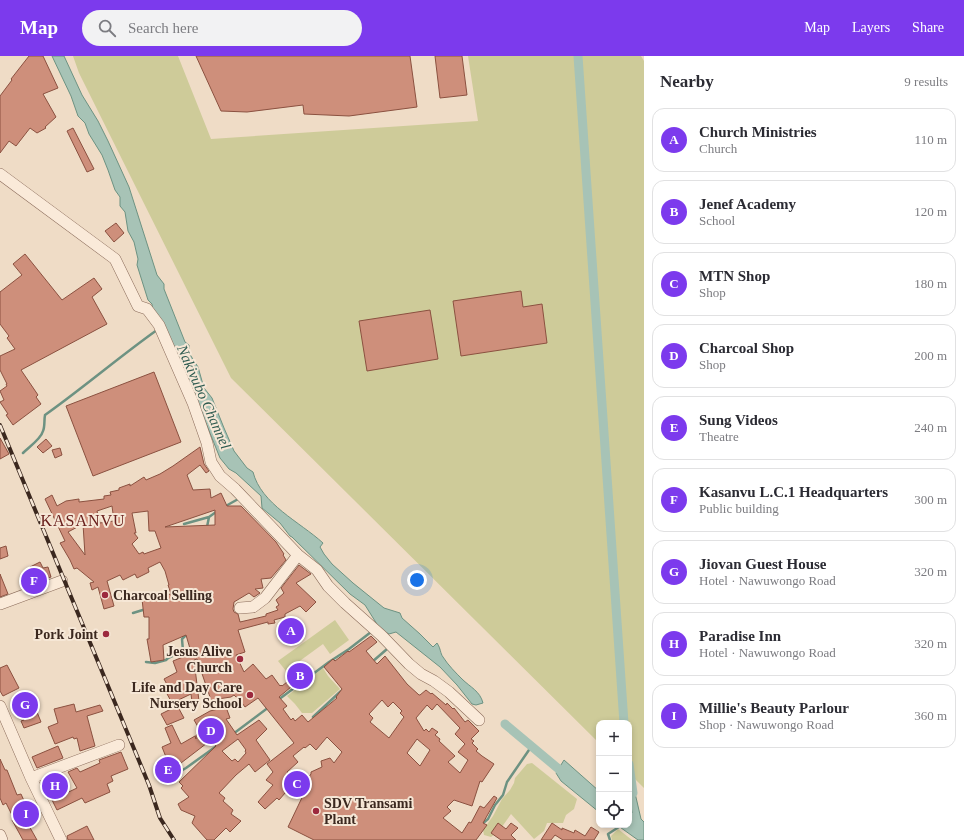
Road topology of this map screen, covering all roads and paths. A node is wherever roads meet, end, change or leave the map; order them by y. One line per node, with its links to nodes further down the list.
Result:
1 (0, 174): 2 (street)
2 (298, 554): 5 (street); 7 (street)
3 (62, 582): 4 (street)
4 (0, 604)
5 (240, 608)
6 (0, 706): 9 (street)
7 (479, 720)
8 (119, 745): 9 (street)
9 (31, 778): 12 (street)
10 (0, 835): 11 (street)
11 (2, 840)
12 (61, 840)

